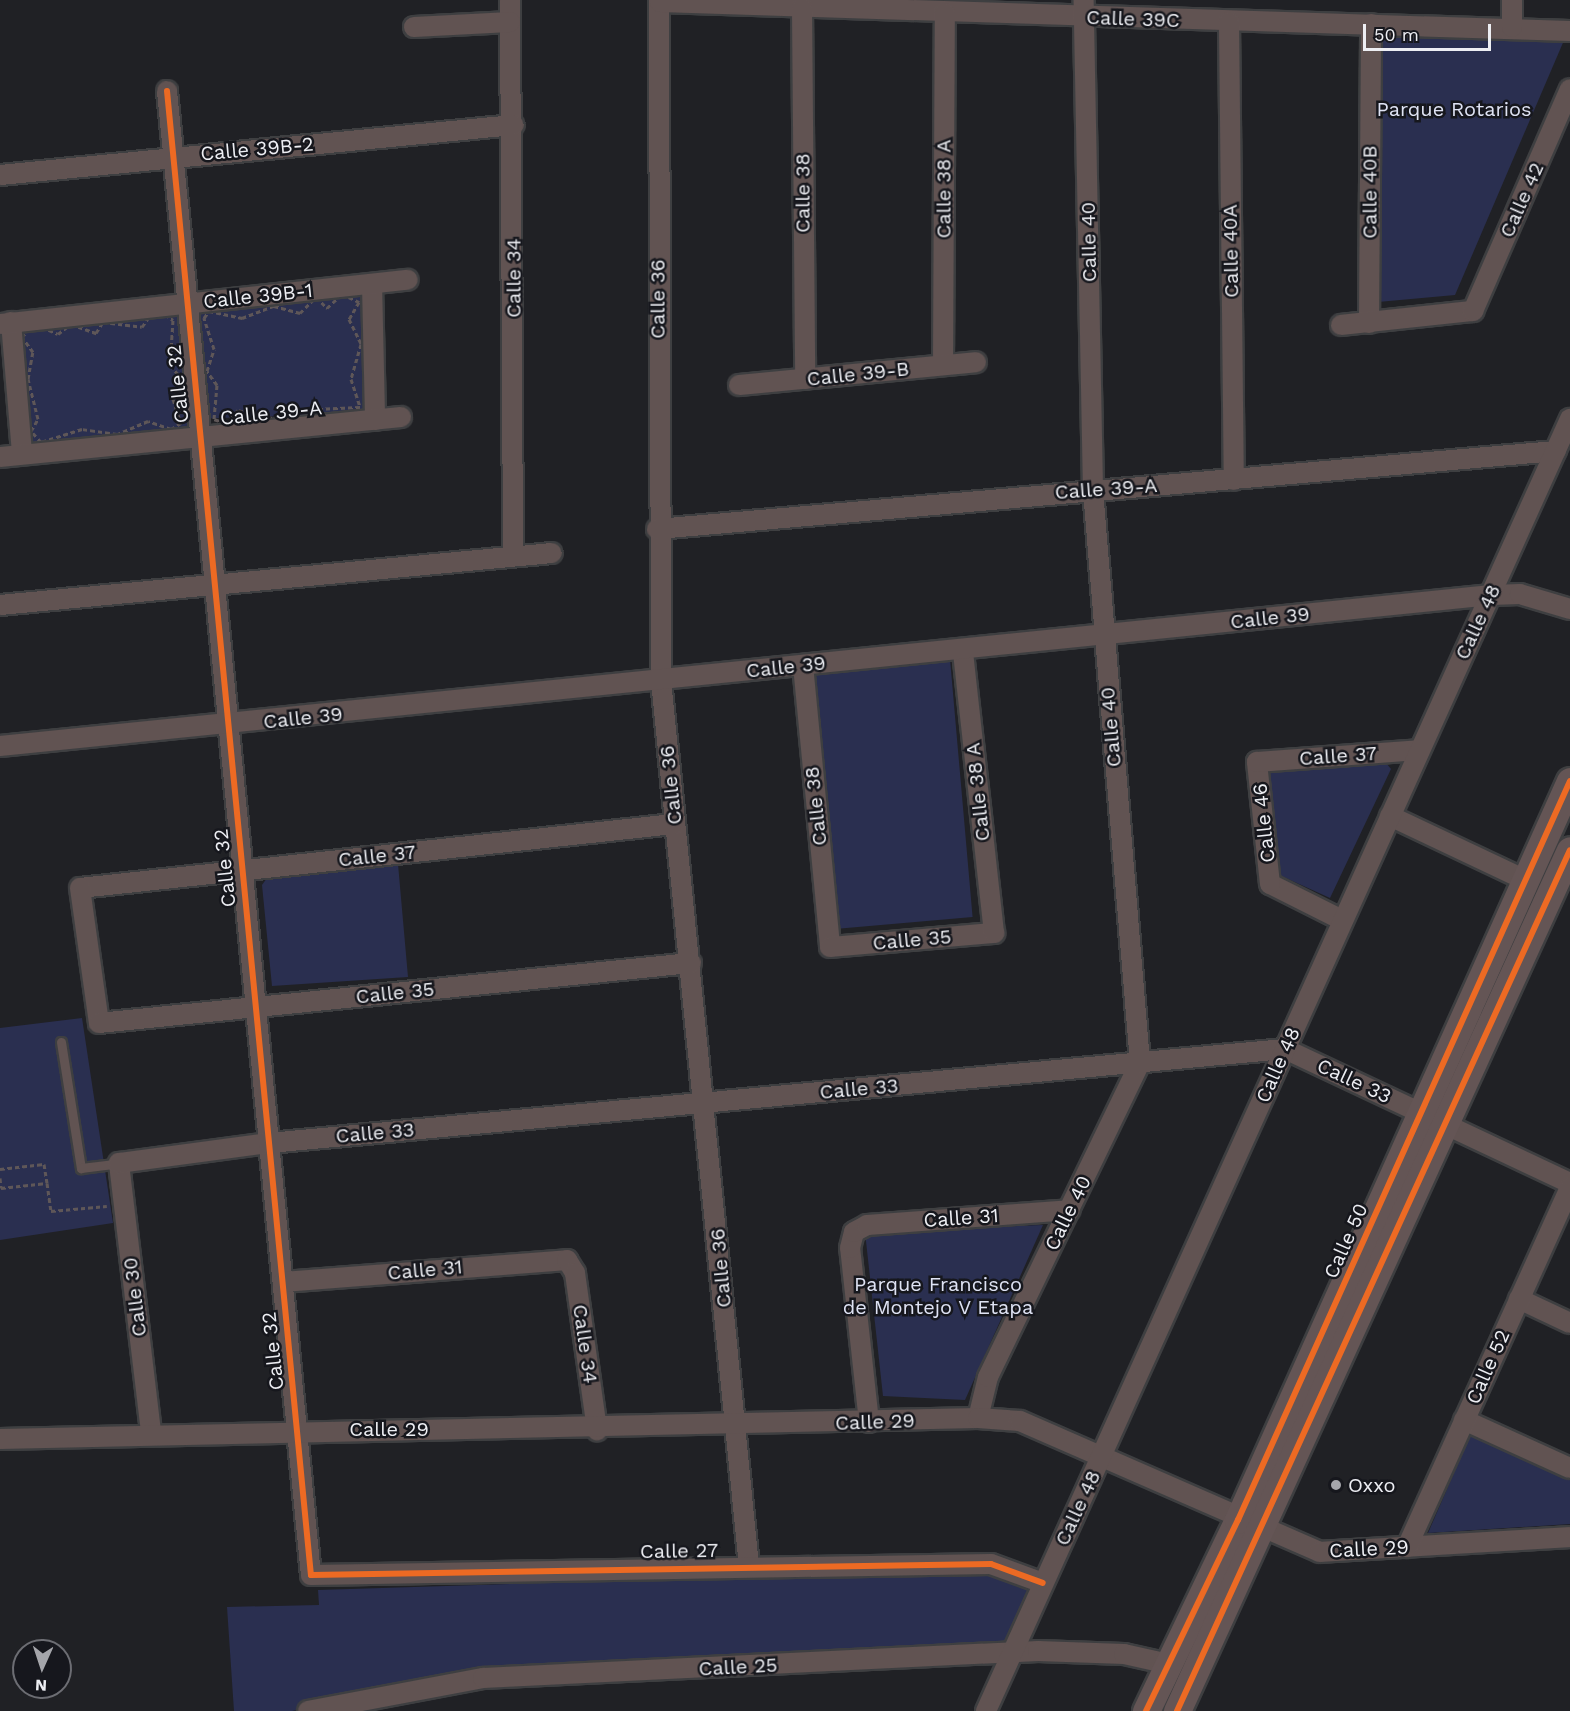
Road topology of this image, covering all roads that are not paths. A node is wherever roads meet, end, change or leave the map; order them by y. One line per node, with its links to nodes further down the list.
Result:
1 (510, 0): 7 (street, Calle 34)
2 (1512, 0): 11 (street)
3 (659, 1): 4 (street, Calle 39C); 37 (street, Calle 36)
4 (802, 8): 6 (street, Calle 39C); 26 (street, Calle 38)
5 (1085, 9): 6 (street, Calle 39C); 8 (street, Calle 39C); 36 (street, Calle 40)
6 (945, 13): 25 (street, Calle 38 A)
7 (510, 22): 10 (street); 15 (street, Calle 34)
8 (1229, 22): 9 (street, Calle 39C); 35 (street, Calle 40A)
9 (1371, 24): 11 (street, Calle 39C); 22 (street, Calle 40B)
10 (414, 27)
11 (1512, 27): 12 (street, Calle 39C)
12 (1570, 31)
13 (1570, 89): 22 (street, Calle 42)
14 (167, 91): 16 (street, Calle 32)
15 (514, 125): 16 (street, Calle 39B-2); 39 (street, Calle 34)
16 (172, 156): 17 (street, Calle 39B-2); 20 (street, Calle 32)
17 (0, 175)
18 (408, 280): 19 (street, Calle 39B-1)
19 (372, 284): 20 (street, Calle 39B-1); 30 (street)
20 (187, 304): 21 (street, Calle 39B-1); 31 (street, Calle 32)
21 (6, 323): 33 (street)
22 (1369, 323): 23 (street)
23 (1341, 325)
24 (976, 362): 25 (street, Calle 39-B)
25 (943, 365): 26 (street, Calle 39-B)
26 (805, 379): 27 (street, Calle 39-B)
27 (739, 385)
28 (401, 417): 30 (street, Calle 39-A)
29 (1570, 419): 32 (street, Calle 48)
30 (375, 420): 31 (street, Calle 39-A)
31 (200, 437): 33 (street, Calle 39-A); 40 (street, Calle 32)
32 (1556, 451): 35 (street, Calle 39-A); 41 (street, Calle 48)
33 (22, 454): 34 (street, Calle 39-A)
34 (0, 457)
35 (1234, 480): 36 (street, Calle 39-A)
36 (1093, 490): 37 (street, Calle 39-A); 44 (street, Calle 40)
37 (657, 529): 47 (street, Calle 36)
38 (552, 553): 39 (street)
39 (513, 556): 40 (street)
40 (214, 583): 42 (street); 48 (street, Calle 32)
41 (1491, 595): 43 (street, Calle 39); 44 (street, Calle 39); 50 (street, Calle 48)
42 (0, 605)
43 (1570, 609)
44 (1103, 637): 45 (street, Calle 39); 66 (street, Calle 40)
45 (963, 650): 46 (street, Calle 39); 59 (street, Calle 38 A)
46 (802, 666): 47 (street, Calle 39); 60 (street, Calle 38)
47 (661, 680): 48 (street, Calle 39); 54 (street, Calle 36)
48 (228, 726): 49 (street, Calle 39); 56 (street, Calle 32)
49 (0, 746)
50 (1419, 750): 51 (street, Calle 37); 53 (street, Calle 48)
51 (1257, 762): 58 (street, Calle 46)
52 (1570, 781): 57 (main road, Calle 50)
53 (1390, 816): 57 (street); 58 (street, Calle 48)
54 (674, 824): 56 (street, Calle 37); 61 (street, Calle 36)
55 (1570, 850): 69 (main road, Calle 50)
56 (242, 870): 62 (street, Calle 32); 63 (street, Calle 37)
57 (1523, 879): 68 (main road, Calle 50)
58 (1342, 920): 65 (street, Calle 48)
59 (994, 933): 60 (street, Calle 35)
60 (830, 947)
61 (691, 963): 62 (street, Calle 35); 67 (street, Calle 36)
62 (256, 1007): 63 (street, Calle 35); 70 (street, Calle 32)
63 (99, 1023)
64 (61, 1042): 71 (lane)
65 (1285, 1049): 66 (street, Calle 33); 68 (street, Calle 33); 86 (street, Calle 48)
66 (1140, 1063): 67 (street, Calle 33); 73 (street, Calle 40)
67 (706, 1103): 70 (street, Calle 33); 81 (street, Calle 36)
68 (1421, 1113): 69 (street, Calle 33); 88 (main road, Calle 50)
69 (1446, 1125): 72 (street, Calle 33); 88 (main road, Calle 50)
70 (269, 1143): 71 (street, Calle 33); 75 (street, Calle 32)
71 (119, 1162): 84 (street, Calle 30)
72 (1570, 1185): 76 (street, Calle 52)
73 (1069, 1210): 78 (street, Calle 40); 80 (street, Calle 31)
74 (567, 1260): 75 (street, Calle 31); 83 (street, Calle 34)
75 (283, 1282): 82 (street, Calle 32)
76 (1519, 1299): 77 (street); 79 (street, Calle 52)
77 (1570, 1323)
78 (978, 1418): 80 (street, Calle 29); 86 (street, Calle 29)
79 (1464, 1420): 87 (street); 90 (street, Calle 52)
80 (868, 1422): 81 (street, Calle 29)
81 (736, 1426): 83 (street, Calle 29); 91 (street, Calle 36)
82 (297, 1428): 83 (street, Calle 29); 84 (street, Calle 29); 92 (street, Calle 32)
83 (597, 1430)
84 (151, 1432): 85 (street, Calle 29)
85 (0, 1439)
86 (1101, 1457): 88 (street, Calle 29); 93 (street, Calle 48)
87 (1570, 1468)
88 (1250, 1526): 90 (street, Calle 29); 95 (main road, Calle 50); 99 (main road, Calle 50)
89 (1570, 1537): 90 (street, Calle 29)
90 (1407, 1547)
91 (749, 1566): 92 (street, Calle 27); 93 (street, Calle 27)
92 (311, 1575)
93 (1043, 1583): 94 (street, Calle 48)
94 (1012, 1655): 95 (street, Calle 25); 96 (street, Calle 25); 97 (street, Calle 48)
95 (1168, 1664): 98 (main road, Calle 50)
96 (308, 1711)
97 (986, 1711)
98 (1146, 1711)
99 (1177, 1711)

